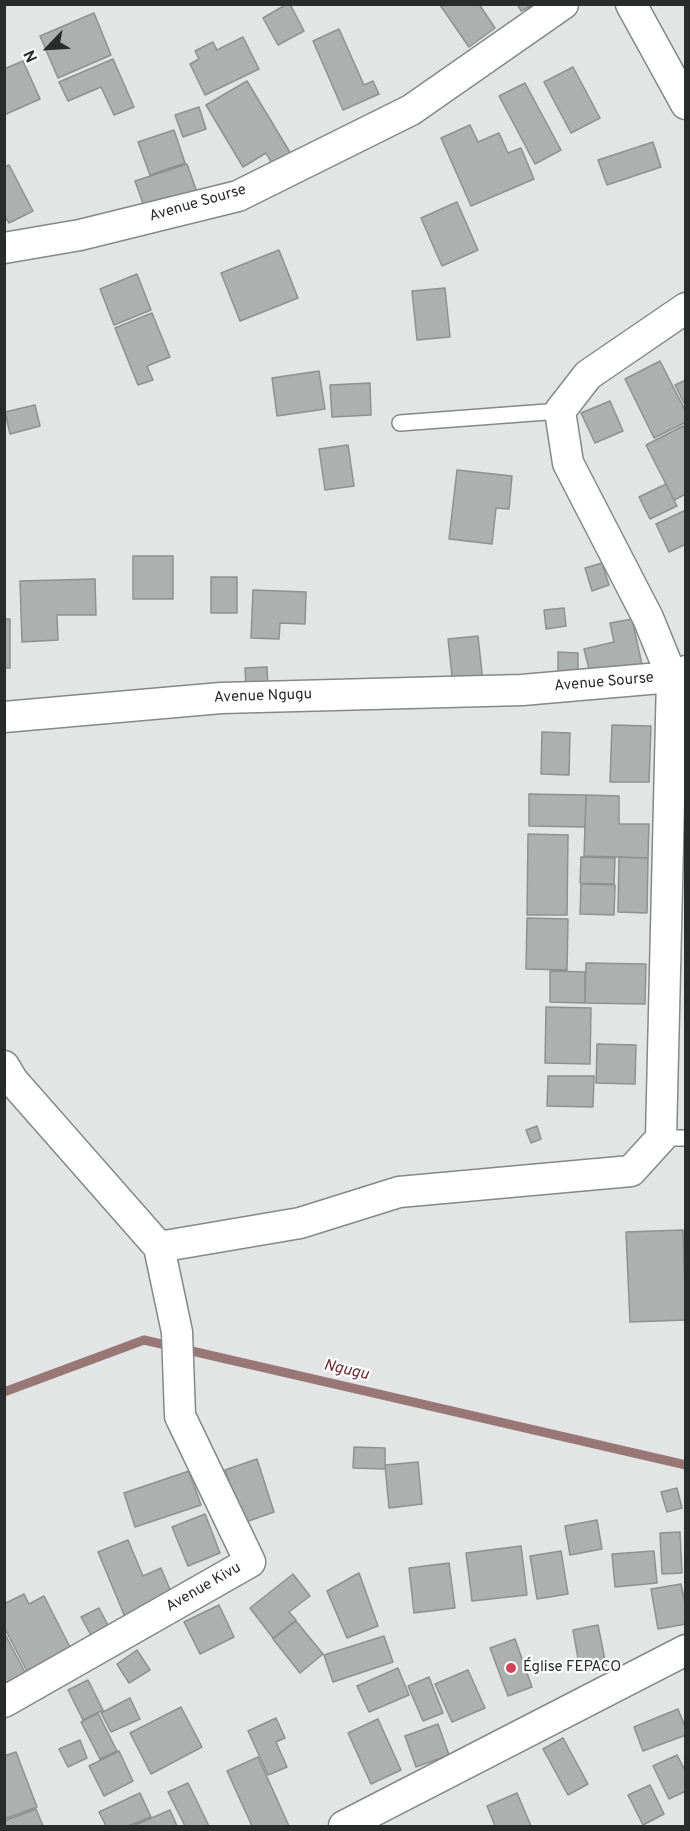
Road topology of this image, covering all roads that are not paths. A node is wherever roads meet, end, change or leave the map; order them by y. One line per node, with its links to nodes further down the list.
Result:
1 (563, 4): 4 (street, Avenue Sourse)
2 (631, 4): 3 (street)
3 (686, 104)
4 (4, 248)
5 (686, 308): 6 (street)
6 (560, 411): 7 (lane); 8 (street)
7 (400, 423)
8 (679, 674): 9 (street, Avenue Sourse); 12 (street)
9 (522, 690): 10 (street, Avenue Ngugu)
10 (4, 717)
11 (4, 1066): 13 (street)
12 (673, 1138): 13 (street)
13 (159, 1247): 15 (street, Avenue Kivu)
14 (686, 1650): 16 (street)
15 (4, 1702)
16 (344, 1827)

